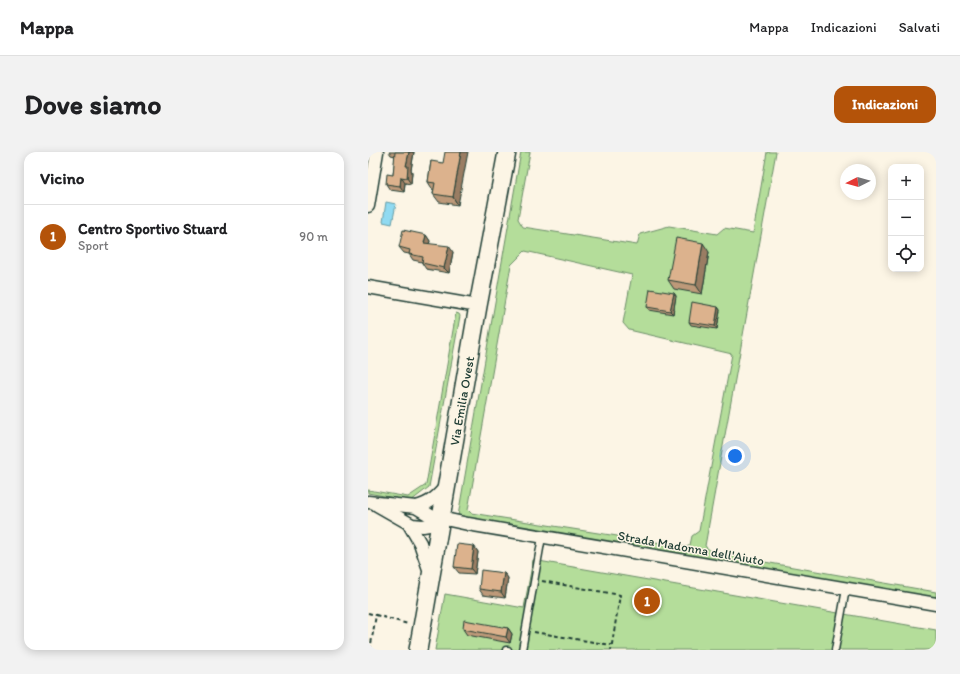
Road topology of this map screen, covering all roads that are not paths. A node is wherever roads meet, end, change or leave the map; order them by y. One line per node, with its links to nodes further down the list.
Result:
1 (377, 152): 3 (street)
2 (507, 152): 5 (street, Via Emilia Ovest)
3 (368, 206)
4 (368, 287): 5 (street)
5 (478, 306): 6 (street, Via Emilia Ovest)
6 (447, 484): 8 (street); 9 (street, Via Emilia Ovest)
7 (369, 502): 8 (street); 10 (street)
8 (416, 507): 9 (street)
9 (441, 521): 10 (street); 11 (street, Strada Madonna dell'Aiuto); 12 (street, Via Emilia Ovest)
10 (409, 524): 12 (street)
11 (542, 537): 13 (street, Strada Madonna dell'Aiuto); 16 (lane)
12 (430, 580): 15 (street, Via Emilia Ovest)
13 (846, 589): 14 (street, Strada Madonna dell'Aiuto); 17 (lane)
14 (936, 604)
15 (418, 650)
16 (522, 650)
17 (835, 650)

